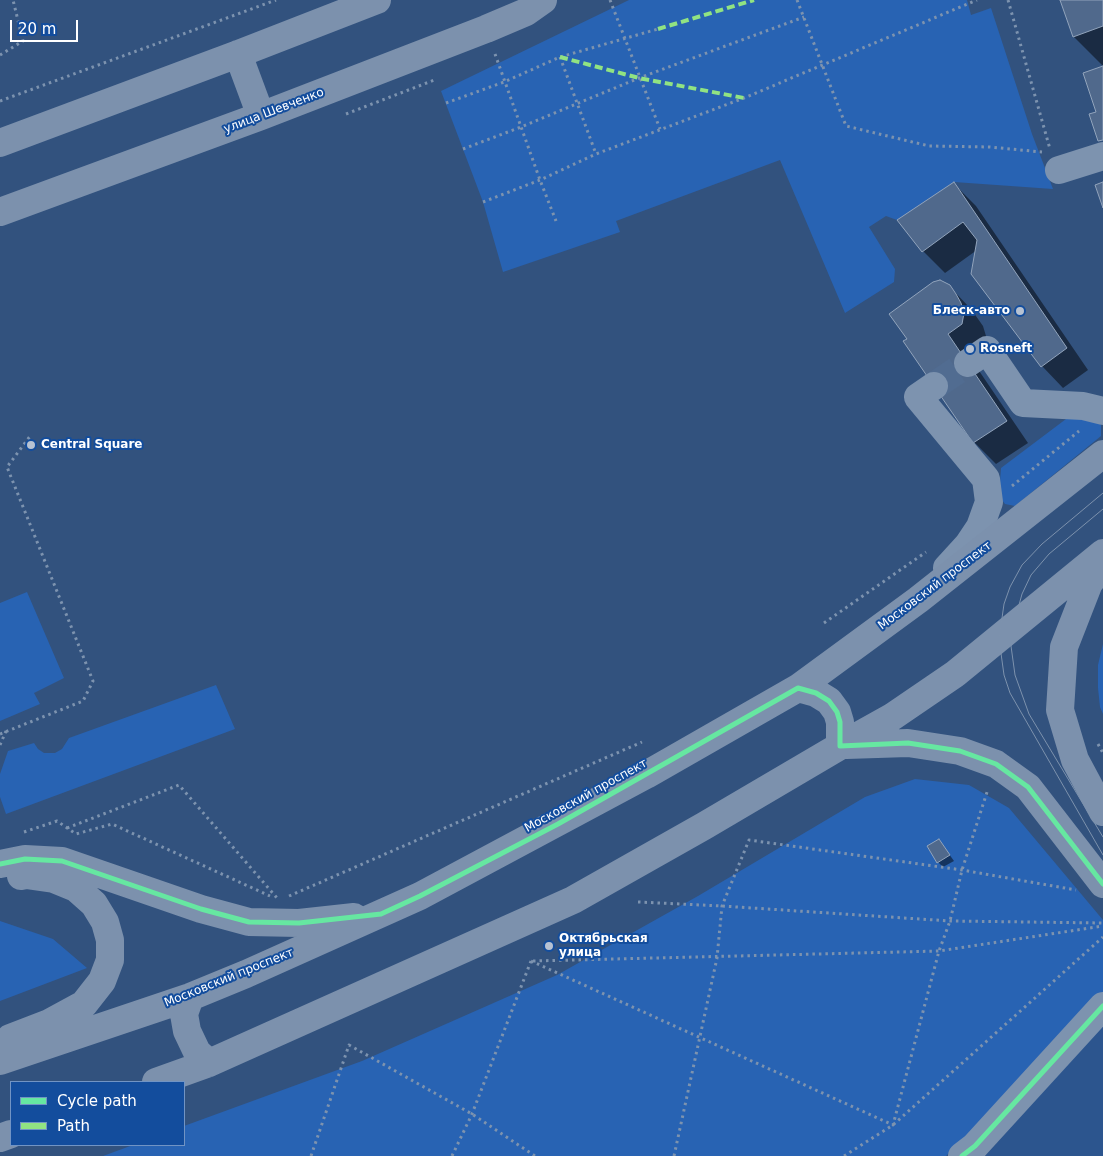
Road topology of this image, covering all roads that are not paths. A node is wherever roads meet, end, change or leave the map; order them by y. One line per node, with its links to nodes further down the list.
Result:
1 (377, 0): 3 (main road)
2 (543, 0): 4 (main road, улица Шевченко)
3 (238, 54): 4 (main road); 5 (main road)
4 (261, 116): 8 (main road, улица Шевченко)
5 (4, 139)
6 (1103, 156): 7 (street)
7 (1059, 170)
8 (0, 212)
9 (968, 363): 11 (street)
10 (934, 386): 15 (street)
11 (1103, 411)
12 (1103, 454): 15 (main road, Московский проспект)
13 (1103, 552): 17 (main road)
14 (1103, 566): 18 (main road)
15 (918, 600): 16 (main road, Московский проспект)
16 (798, 688): 17 (main road); 22 (main road, Московский проспект)
17 (840, 746): 21 (main road); 27 (main road)
18 (1103, 812)
19 (0, 864): 22 (main road)
20 (0, 882): 25 (main road)
21 (1093, 888)
22 (381, 914): 23 (main road, Московский проспект)
23 (190, 996): 26 (main road, Московский проспект); 27 (main road)
24 (1103, 1006): 29 (street)
25 (0, 1042)
26 (0, 1060)
27 (209, 1064): 28 (main road)
28 (159, 1081)
29 (962, 1156)

